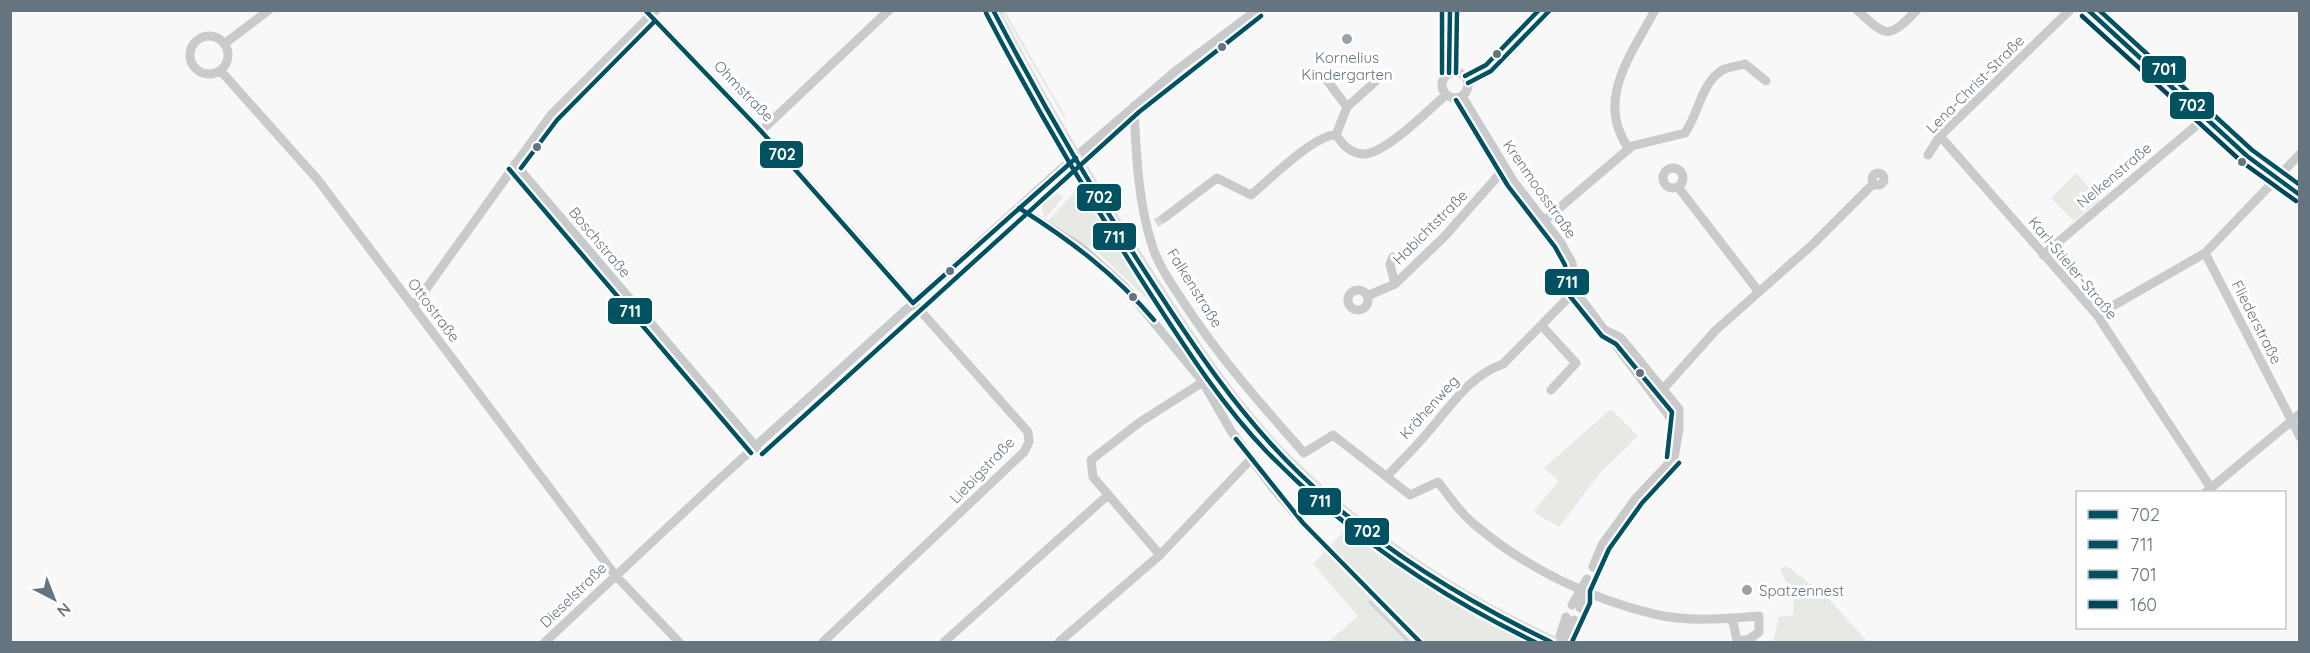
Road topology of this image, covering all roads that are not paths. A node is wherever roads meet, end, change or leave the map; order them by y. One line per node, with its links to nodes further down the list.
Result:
1 (269, 10): 15 (street)
2 (889, 10): 27 (street)
3 (993, 10): 33 (main road)
4 (1257, 10): 24 (street)
5 (1450, 10): 17 (street)
6 (1551, 10): 21 (street)
7 (1655, 10): 30 (street)
8 (1857, 10): 9 (street)
9 (1917, 10)
10 (2070, 10): 29 (street, Lena-Christ-Straße)
11 (2087, 10): 14 (street)
12 (2105, 10): 14 (street)
13 (650, 12): 27 (street, Ohmstraße); 34 (street)
14 (2096, 19): 26 (street)
15 (224, 44): 16 (street); 16 (street)
16 (220, 70): 51 (street, Ottostraße)
17 (1449, 73): 21 (street); 22 (street)
18 (1323, 75): 25 (street)
19 (1377, 80): 25 (street)
20 (1766, 81): 30 (street)
21 (1468, 83): 23 (street)
22 (1446, 95): 23 (street); 28 (street)
23 (1462, 96): 35 (street, Krenmoosstraße)
24 (1134, 106): 33 (street); 42 (street, Falkenstraße)
25 (1347, 107): 28 (street)
26 (2205, 118): 36 (street); 44 (street, Nelkenstraße)
27 (761, 131): 50 (street, Ohmstraße)
28 (1336, 135): 42 (street)
29 (1940, 136): 31 (street, Lena-Christ-Straße); 44 (street, Karl-Stieler-Straße)
30 (1629, 148): 41 (street)
31 (1928, 154)
32 (2300, 154): 36 (street)
33 (1076, 158): 40 (street, Dieselstraße); 82 (main road)
34 (515, 164): 51 (street); 63 (street, Boschstraße)
35 (1505, 168): 41 (street, Krenmoosstraße); 46 (street, Habichtstraße)
36 (2276, 178): 39 (street); 43 (street)
37 (1873, 184): 48 (street)
38 (1678, 187): 48 (street)
39 (2300, 195)
40 (1019, 208): 50 (street, Dieselstraße); 55 (street)
41 (1544, 221): 47 (street, Krenmoosstraße)
42 (1156, 222): 65 (street, Falkenstraße)
43 (2205, 252): 52 (street); 60 (street, Fliederstraße)
44 (2043, 255): 52 (street, Karl-Stieler-Straße)
45 (1393, 257): 46 (street)
46 (1395, 284): 49 (street, Habichtstraße)
47 (1575, 291): 53 (street, Krähenweg); 54 (street)
48 (1759, 292): 56 (street)
49 (1367, 296)
50 (913, 303): 63 (street, Dieselstraße); 78 (street, Liebigstraße)
51 (413, 307): 70 (street, Ottostraße)
52 (2097, 315): 66 (street, Karl-Stieler-Straße)
53 (1542, 326): 57 (street); 65 (street, Krähenweg)
54 (1607, 331): 56 (street); 58 (street)
55 (1203, 382): 64 (street); 67 (street)
56 (1664, 389): 58 (street); 61 (street)
57 (1551, 390)
58 (1656, 397): 61 (street)
59 (2300, 414): 60 (street)
60 (2291, 421): 62 (street, Fliederstraße); 66 (street)
61 (1679, 429): 69 (street)
62 (2300, 437)
63 (757, 448): 70 (street, Dieselstraße)
64 (1251, 459): 68 (street); 81 (street)
65 (1388, 476): 72 (street)
66 (2209, 490)
67 (1108, 495): 68 (street); 79 (street)
68 (1160, 555): 80 (street)
69 (1593, 567)
70 (615, 575): 76 (street, Dieselstraße); 77 (street)
71 (1587, 579): 72 (street)
72 (1582, 590): 73 (street); 74 (street)
73 (1576, 606)
74 (1732, 618)
75 (1570, 619): 83 (street)
76 (545, 642)
77 (679, 642)
78 (823, 642)
79 (944, 642)
80 (1059, 642)
81 (1420, 642)
82 (1551, 642)
83 (1559, 642)

